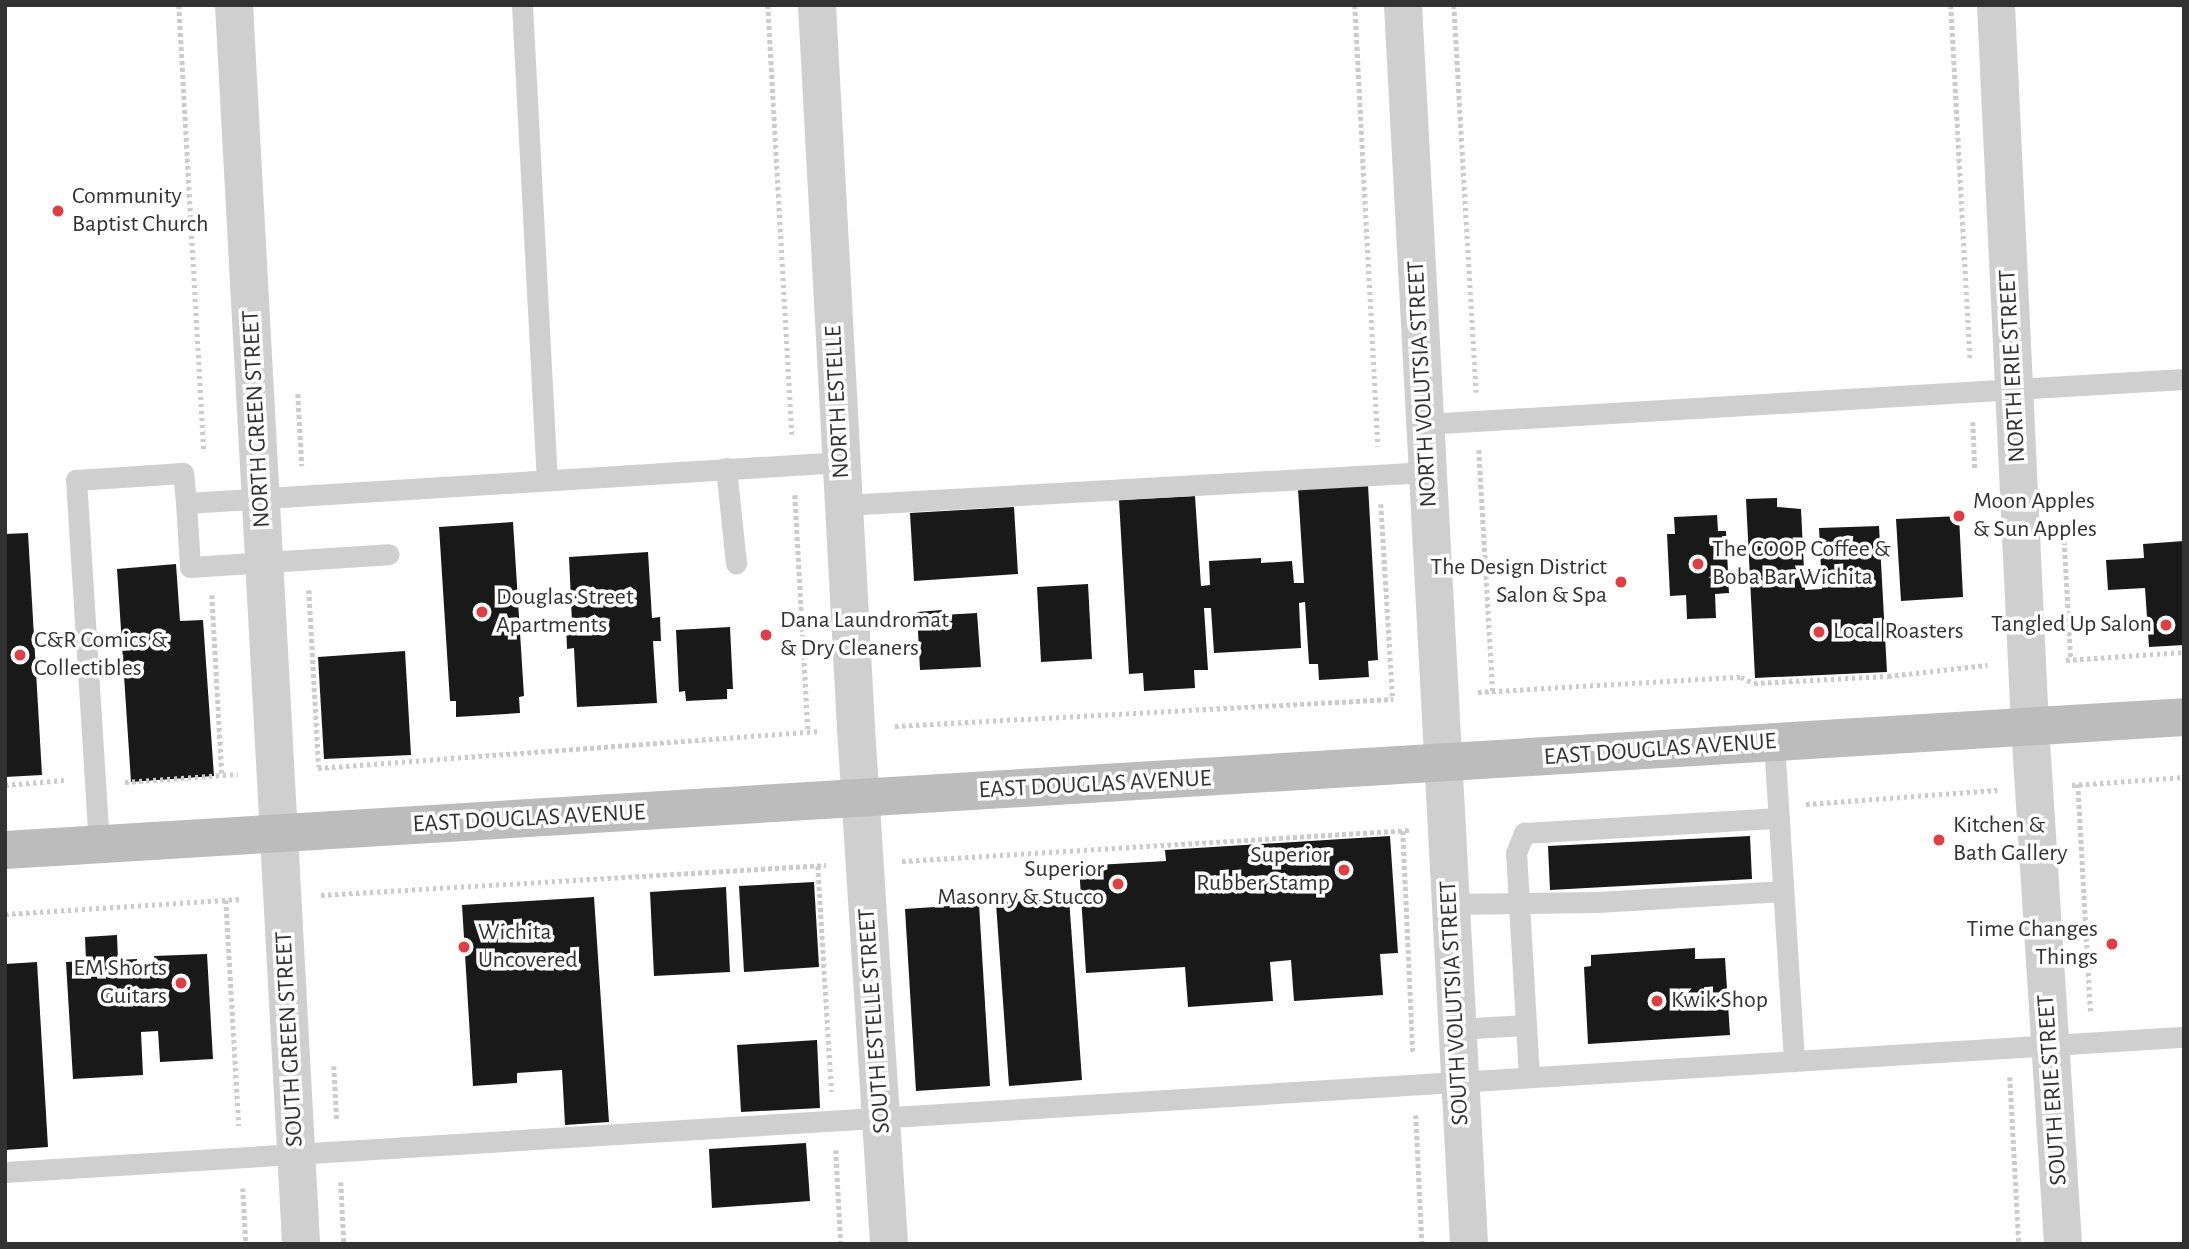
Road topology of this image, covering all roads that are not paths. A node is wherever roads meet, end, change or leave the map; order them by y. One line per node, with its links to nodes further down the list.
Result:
1 (234, 5): 13 (street, NORTH GREEN STREET)
2 (522, 5): 12 (lane)
3 (817, 5): 9 (street, NORTH ESTELLE)
4 (1403, 5): 8 (street, NORTH VOLUTSIA STREET)
5 (1996, 5): 7 (street, NORTH ERIE STREET)
6 (2184, 379): 7 (lane)
7 (2014, 389): 8 (lane); 20 (street, NORTH ERIE STREET)
8 (1425, 424): 11 (street, NORTH VOLUTSIA STREET)
9 (842, 462): 10 (lane); 15 (street, NORTH ESTELLE)
10 (726, 468): 12 (lane); 18 (lane)
11 (1427, 472): 15 (lane); 22 (street, NORTH VOLUTSIA STREET)
12 (547, 478): 13 (lane)
13 (262, 496): 14 (lane); 17 (street, NORTH GREEN STREET)
14 (196, 502): 17 (lane); 26 (lane)
15 (844, 505): 23 (street, NORTH ESTELLE)
16 (389, 554): 17 (lane)
17 (265, 561): 25 (street, NORTH GREEN STREET)
18 (736, 563)
19 (2184, 717): 20 (main road, EAST DOUGLAS AVENUE)
20 (2031, 726): 21 (main road, EAST DOUGLAS AVENUE); 34 (street, SOUTH ERIE STREET)
21 (1774, 743): 22 (main road, EAST DOUGLAS AVENUE); 24 (lane)
22 (1443, 763): 23 (main road, EAST DOUGLAS AVENUE); 30 (street, SOUTH VOLUTSIA STREET)
23 (860, 799): 25 (main road, EAST DOUGLAS AVENUE); 38 (street, SOUTH ESTELLE STREET)
24 (1779, 812): 28 (lane); 29 (lane)
25 (279, 834): 26 (main road, EAST DOUGLAS AVENUE); 39 (street, SOUTH GREEN STREET)
26 (99, 845): 27 (main road, EAST DOUGLAS AVENUE)
27 (5, 850)
28 (1783, 891): 29 (lane); 35 (lane)
29 (1519, 901): 30 (lane); 31 (lane)
30 (1450, 904): 32 (street, SOUTH VOLUTSIA STREET)
31 (1527, 1025): 32 (lane); 36 (lane)
32 (1456, 1029): 37 (street, SOUTH VOLUTSIA STREET)
33 (2184, 1037): 34 (lane)
34 (2050, 1045): 35 (lane); 44 (street, SOUTH ERIE STREET)
35 (1794, 1061): 36 (lane)
36 (1529, 1077): 37 (lane)
37 (1459, 1082): 38 (lane); 43 (street, SOUTH VOLUTSIA STREET)
38 (882, 1118): 39 (lane); 42 (street, SOUTH ESTELLE STREET)
39 (296, 1155): 40 (lane); 41 (street, SOUTH GREEN STREET)
40 (5, 1172)
41 (301, 1244)
42 (889, 1244)
43 (1469, 1244)
44 (2063, 1244)

